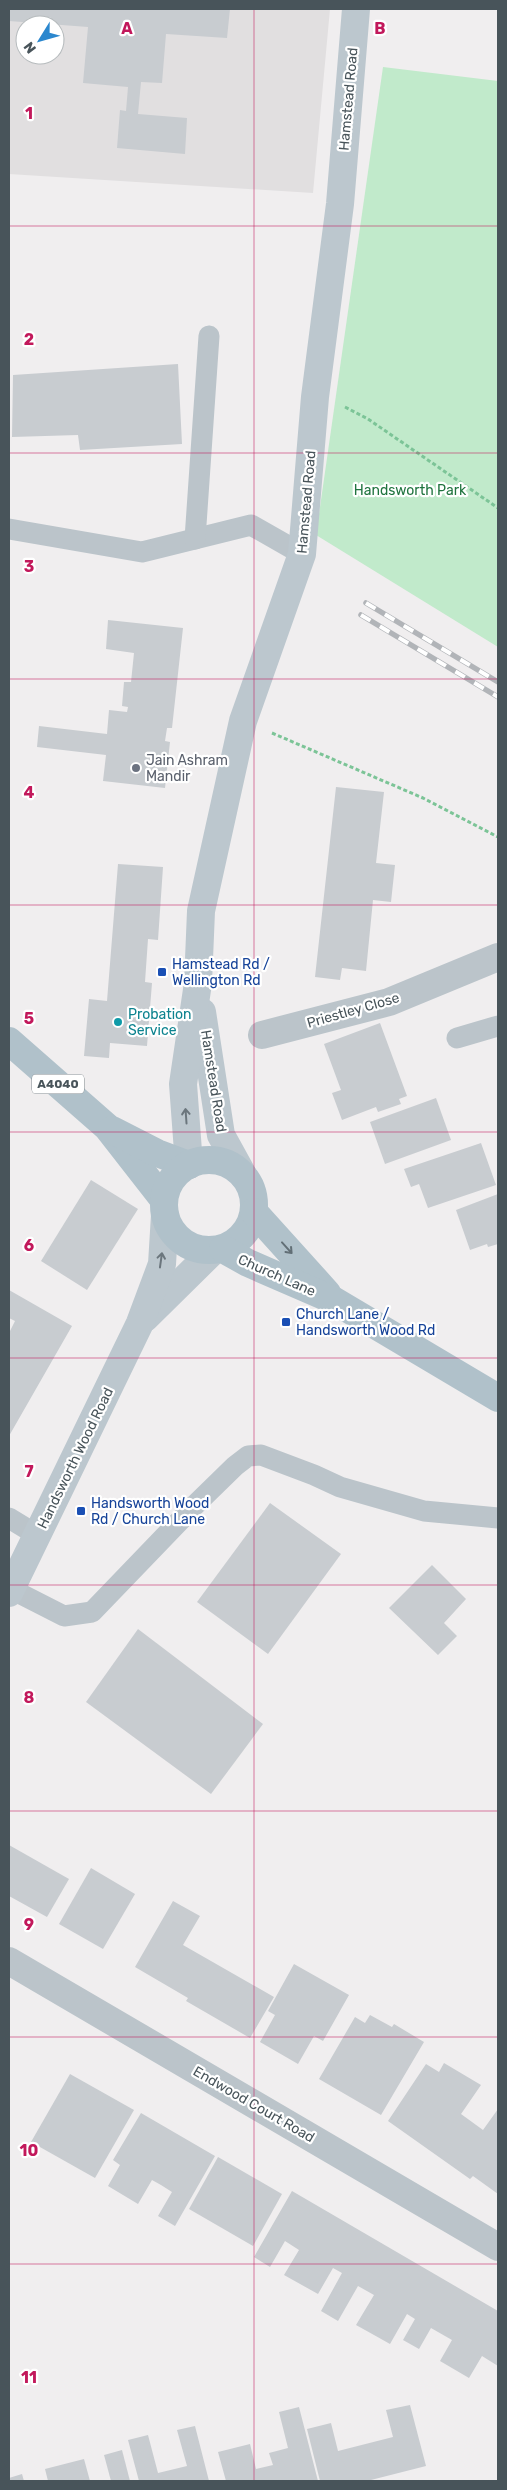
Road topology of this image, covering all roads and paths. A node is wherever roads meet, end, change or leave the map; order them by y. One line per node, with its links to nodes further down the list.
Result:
1 (356, 9): 7 (main road, Hamstead Road)
2 (209, 336): 6 (lane)
3 (340, 404): 4 (path)
4 (498, 508)
5 (9, 529): 6 (lane)
6 (194, 539): 7 (lane)
7 (302, 554): 8 (main road, Hamstead Road)
8 (243, 721): 9 (path); 11 (main road, Hamstead Road)
9 (498, 837)
10 (498, 957): 13 (street, Priestley Close)
11 (198, 983): 17 (main road, Hamstead Road, one-way to 11); 18 (main road, Hamstead Road)
12 (498, 1026): 14 (lane)
13 (262, 1035)
14 (457, 1038)
15 (9, 1041): 16 (main road, A4040)
16 (107, 1127): 17 (main road, A4040); 19 (main road, A4040)
17 (189, 1164): 18 (main road); 19 (main road)
18 (243, 1175): 20 (main road)
19 (164, 1208): 21 (main road); 23 (main road, Handsworth Wood Road, one-way to 19)
20 (254, 1212): 21 (main road); 22 (main road, Church Lane, one-way to 22)
21 (218, 1250): 22 (main road, Church Lane); 23 (main road, Handsworth Wood Road)
22 (333, 1300): 24 (main road, Church Lane)
23 (140, 1323): 27 (main road, Handsworth Wood Road)
24 (498, 1398)
25 (9, 1518): 27 (lane)
26 (498, 1518): 28 (lane)
27 (37, 1535): 28 (main road, Handsworth Wood Road)
28 (10, 1591)
29 (9, 1962): 30 (street, Endwood Court Road)
30 (498, 2246)

